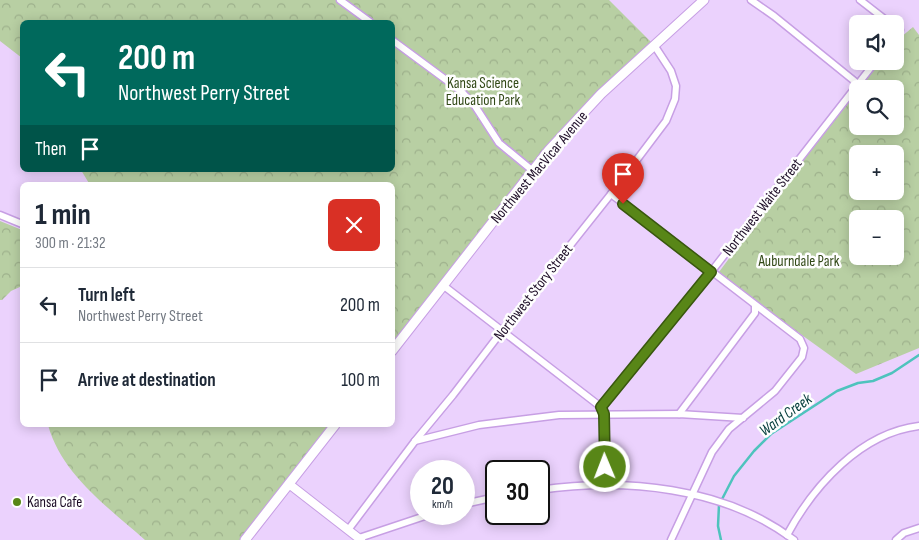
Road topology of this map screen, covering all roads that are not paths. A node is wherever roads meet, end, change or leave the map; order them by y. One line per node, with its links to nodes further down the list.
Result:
1 (340, 0): 6 (street)
2 (704, 0): 8 (main road, Northwest MacVicar Avenue)
3 (751, 0): 10 (street)
4 (860, 0): 5 (street)
5 (879, 15)
6 (367, 20)
7 (395, 42): 13 (street)
8 (654, 46): 13 (main road, Northwest MacVicar Avenue); 14 (street, Northwest Story Street)
9 (869, 70): 11 (street, Northwest Waite Street)
10 (853, 80)
11 (861, 80)
12 (849, 96): 17 (street, Northwest Waite Street)
13 (533, 171): 18 (main road, Northwest MacVicar Avenue)
14 (610, 194): 17 (street); 20 (street, Northwest Story Street)
15 (0, 216): 16 (street)
16 (20, 223)
17 (711, 272): 19 (street); 22 (street, Northwest Waite Street)
18 (444, 286): 20 (street); 21 (main road, Northwest MacVicar Avenue)
19 (756, 306): 24 (street); 25 (street)
20 (502, 331): 22 (street); 28 (street, Northwest Story Street)
21 (396, 340)
22 (601, 407): 23 (street)
23 (604, 414): 24 (street); 28 (street); 30 (street)
24 (679, 414): 25 (street)
25 (743, 418): 32 (street)
26 (919, 426): 36 (street)
27 (333, 427): 29 (main road)
28 (415, 441): 35 (street, Northwest Story Street)
29 (289, 484): 35 (street); 38 (main road)
30 (605, 485): 31 (street); 32 (street)
31 (550, 489)
32 (692, 495): 36 (street); 39 (street)
33 (410, 521): 37 (street)
34 (919, 528): 41 (street)
35 (348, 530): 37 (street)
36 (787, 535): 40 (street)
37 (360, 539)
38 (245, 540)
39 (671, 540)
40 (794, 540)
41 (896, 540)

